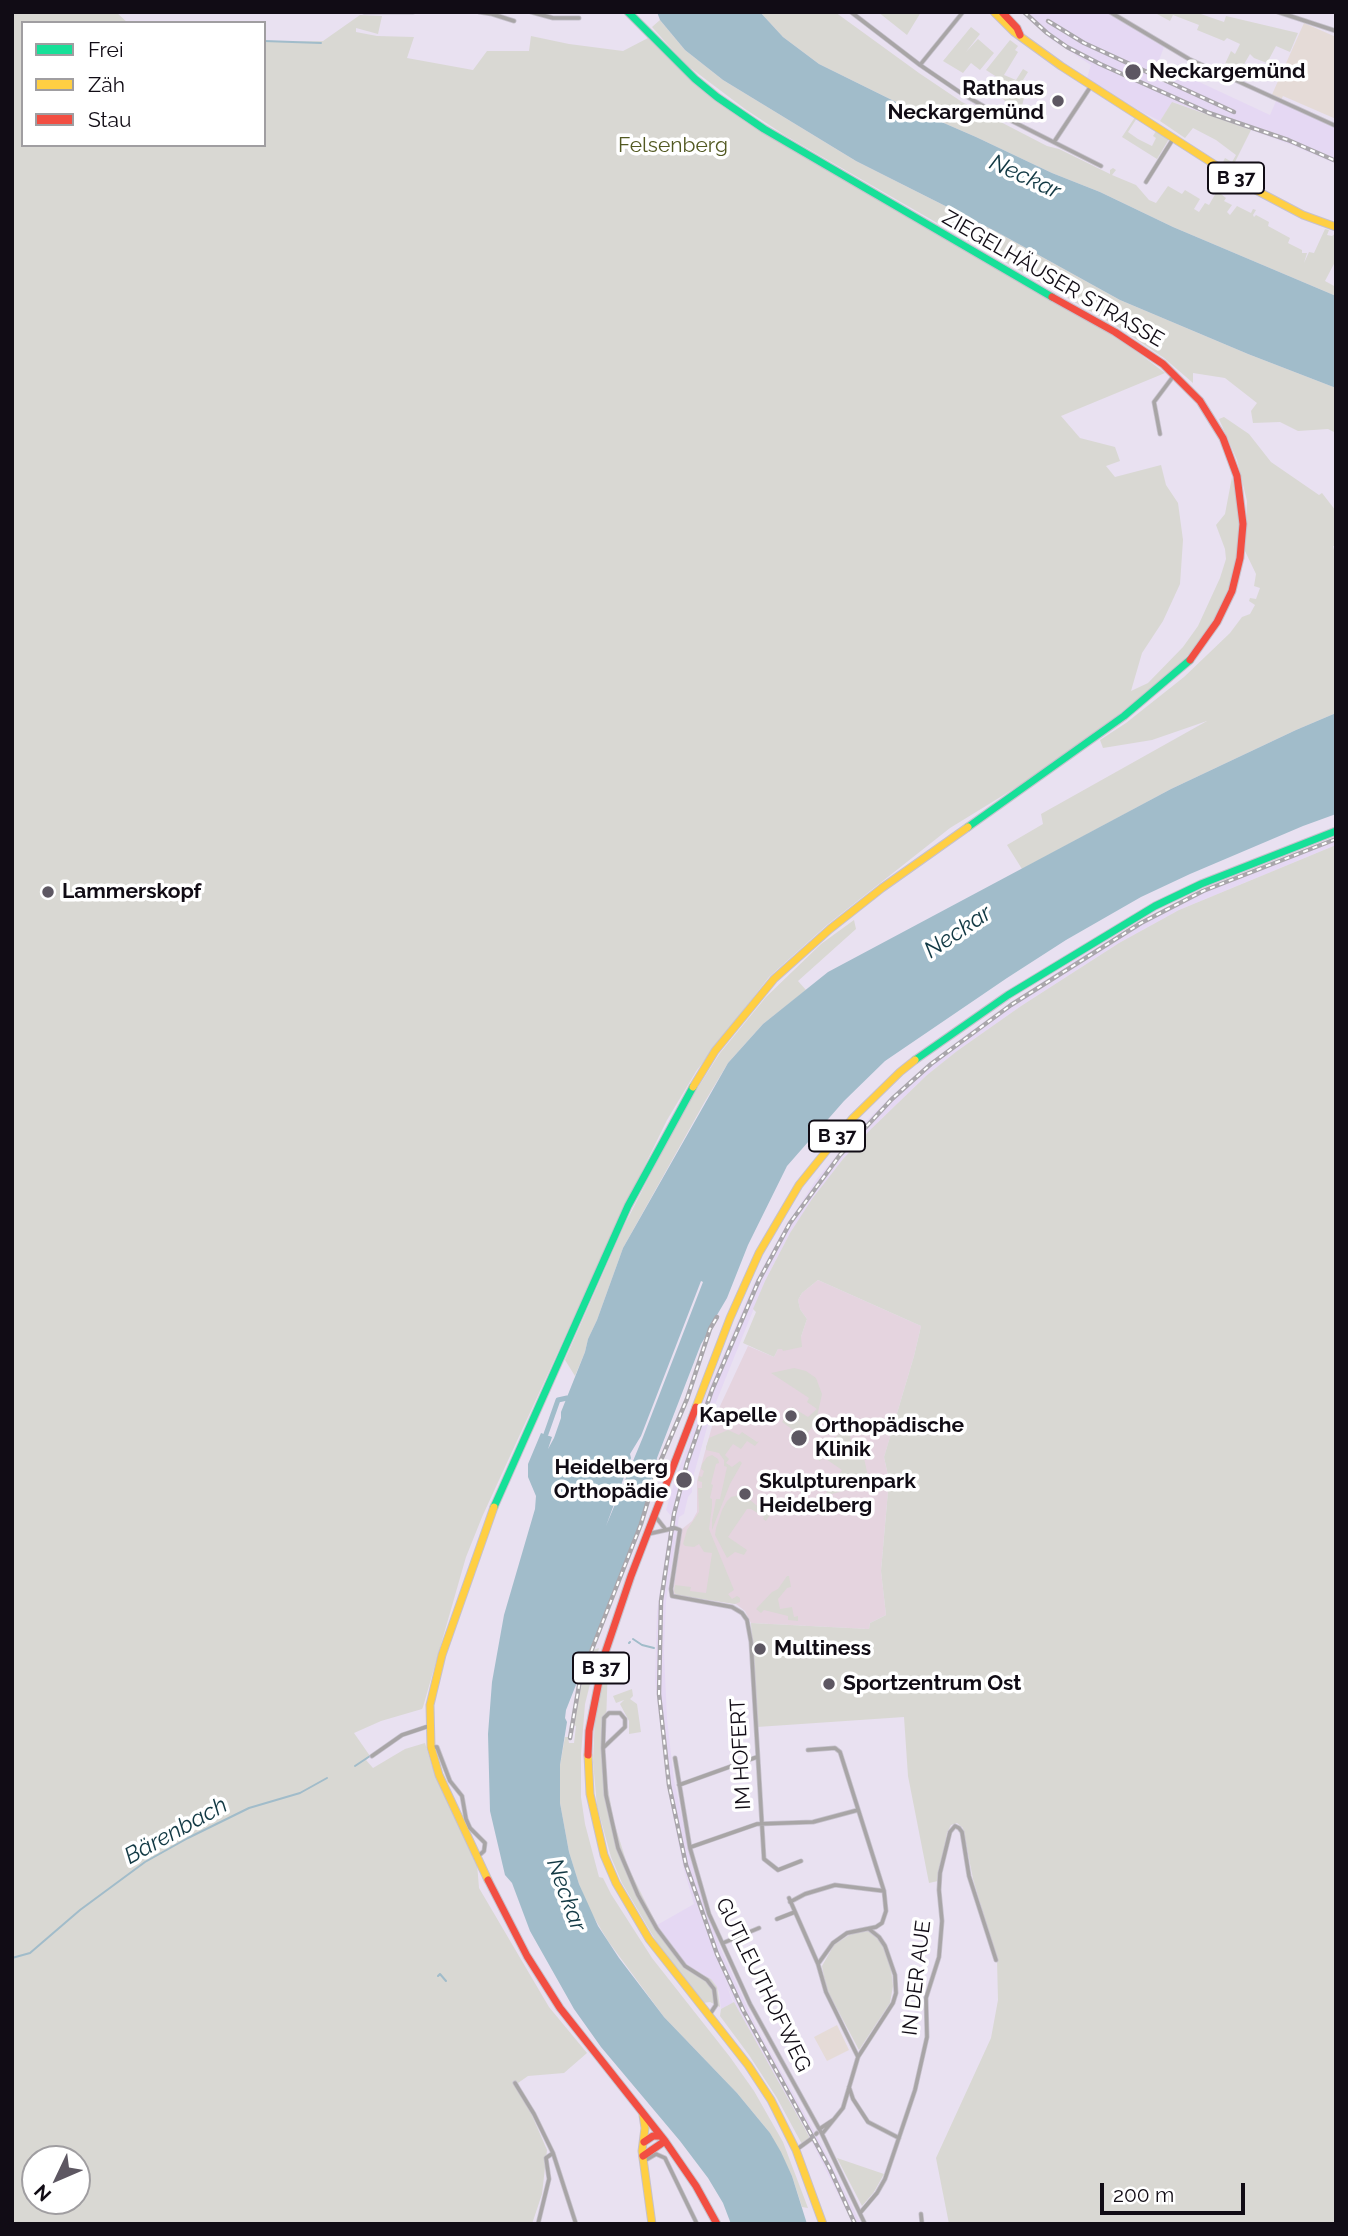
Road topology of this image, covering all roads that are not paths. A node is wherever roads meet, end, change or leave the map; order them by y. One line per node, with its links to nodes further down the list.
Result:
1 (364, 12): 2 (street)
2 (413, 12)
3 (479, 12): 15 (street)
4 (531, 12): 13 (street)
5 (851, 12): 18 (street)
6 (963, 12): 18 (street)
7 (994, 12): 17 (main road, B 37)
8 (1002, 12): 17 (main road, B 37)
9 (1110, 12): 20 (street)
10 (1278, 12): 11 (street)
11 (1284, 13): 16 (street)
12 (631, 14): 26 (main road, ZIEGELHÄUSER STRASSE)
13 (571, 15): 14 (street)
14 (579, 18)
15 (514, 21)
16 (1336, 31)
17 (1020, 35): 19 (main road, B 37)
18 (920, 65): 22 (street)
19 (1091, 86): 21 (main road, B 37); 22 (street)
20 (1336, 126)
21 (1174, 138): 24 (street); 25 (main road, B 37)
22 (1054, 142): 23 (street)
23 (1101, 166)
24 (1146, 182)
25 (1336, 227)
26 (1175, 374): 27 (street); 32 (main road, ZIEGELHÄUSER STRASSE)
27 (1160, 434)
28 (1336, 831): 29 (main road, B 37)
29 (655, 1516): 30 (street); 31 (main road, B 37)
30 (666, 1530): 31 (street); 37 (street, IM HOFERT)
31 (648, 1534): 53 (main road, B 37)
32 (429, 1726): 33 (main road, ZIEGELHÄUSER STRASSE); 36 (street)
33 (431, 1747): 43 (main road, ZIEGELHÄUSER STRASSE); 43 (street)
34 (603, 1748): 34 (street); 53 (street)
35 (808, 1750): 40 (street)
36 (372, 1756)
37 (757, 1757): 39 (street); 41 (street, IM HOFERT)
38 (675, 1758): 39 (street, GUTLEUTHOFWEG)
39 (679, 1785): 42 (street, GUTLEUTHOFWEG)
40 (858, 1810): 41 (street); 45 (street)
41 (761, 1823): 42 (street); 44 (street, IM HOFERT)
42 (690, 1848): 50 (street, GUTLEUTHOFWEG)
43 (477, 1857): 57 (main road, ZIEGELHÄUSER STRASSE)
44 (800, 1861)
45 (884, 1891): 46 (street); 49 (street)
46 (795, 1912): 47 (street); 52 (street)
47 (777, 1919)
48 (759, 1928): 50 (street)
49 (869, 1929): 52 (street); 54 (street)
50 (723, 1943): 58 (street, GUTLEUTHOFWEG)
51 (996, 1960): 59 (street, IN DER AUE)
52 (818, 1964): 54 (street)
53 (709, 2015): 63 (main road, B 37)
54 (858, 2057): 56 (street)
55 (514, 2083): 64 (street)
56 (849, 2086): 58 (street); 59 (street)
57 (642, 2112): 60 (main road, ZIEGELHÄUSER STRASSE); 62 (main road)
58 (819, 2132): 66 (street, GUTLEUTHOFWEG)
59 (899, 2138): 66 (street, IN DER AUE)
60 (663, 2139): 62 (main road); 65 (main road); 72 (main road, ZIEGELHÄUSER STRASSE)
61 (811, 2139): 63 (street)
62 (644, 2142): 65 (main road)
63 (796, 2150): 73 (main road, B 37)
64 (553, 2153): 68 (street); 69 (street)
65 (644, 2158): 70 (main road); 71 (street)
66 (860, 2213): 74 (street)
67 (921, 2214): 75 (street)
68 (538, 2224)
69 (576, 2224)
70 (652, 2224)
71 (697, 2224)
72 (717, 2224)
73 (823, 2224)
74 (865, 2224)
75 (922, 2224)

